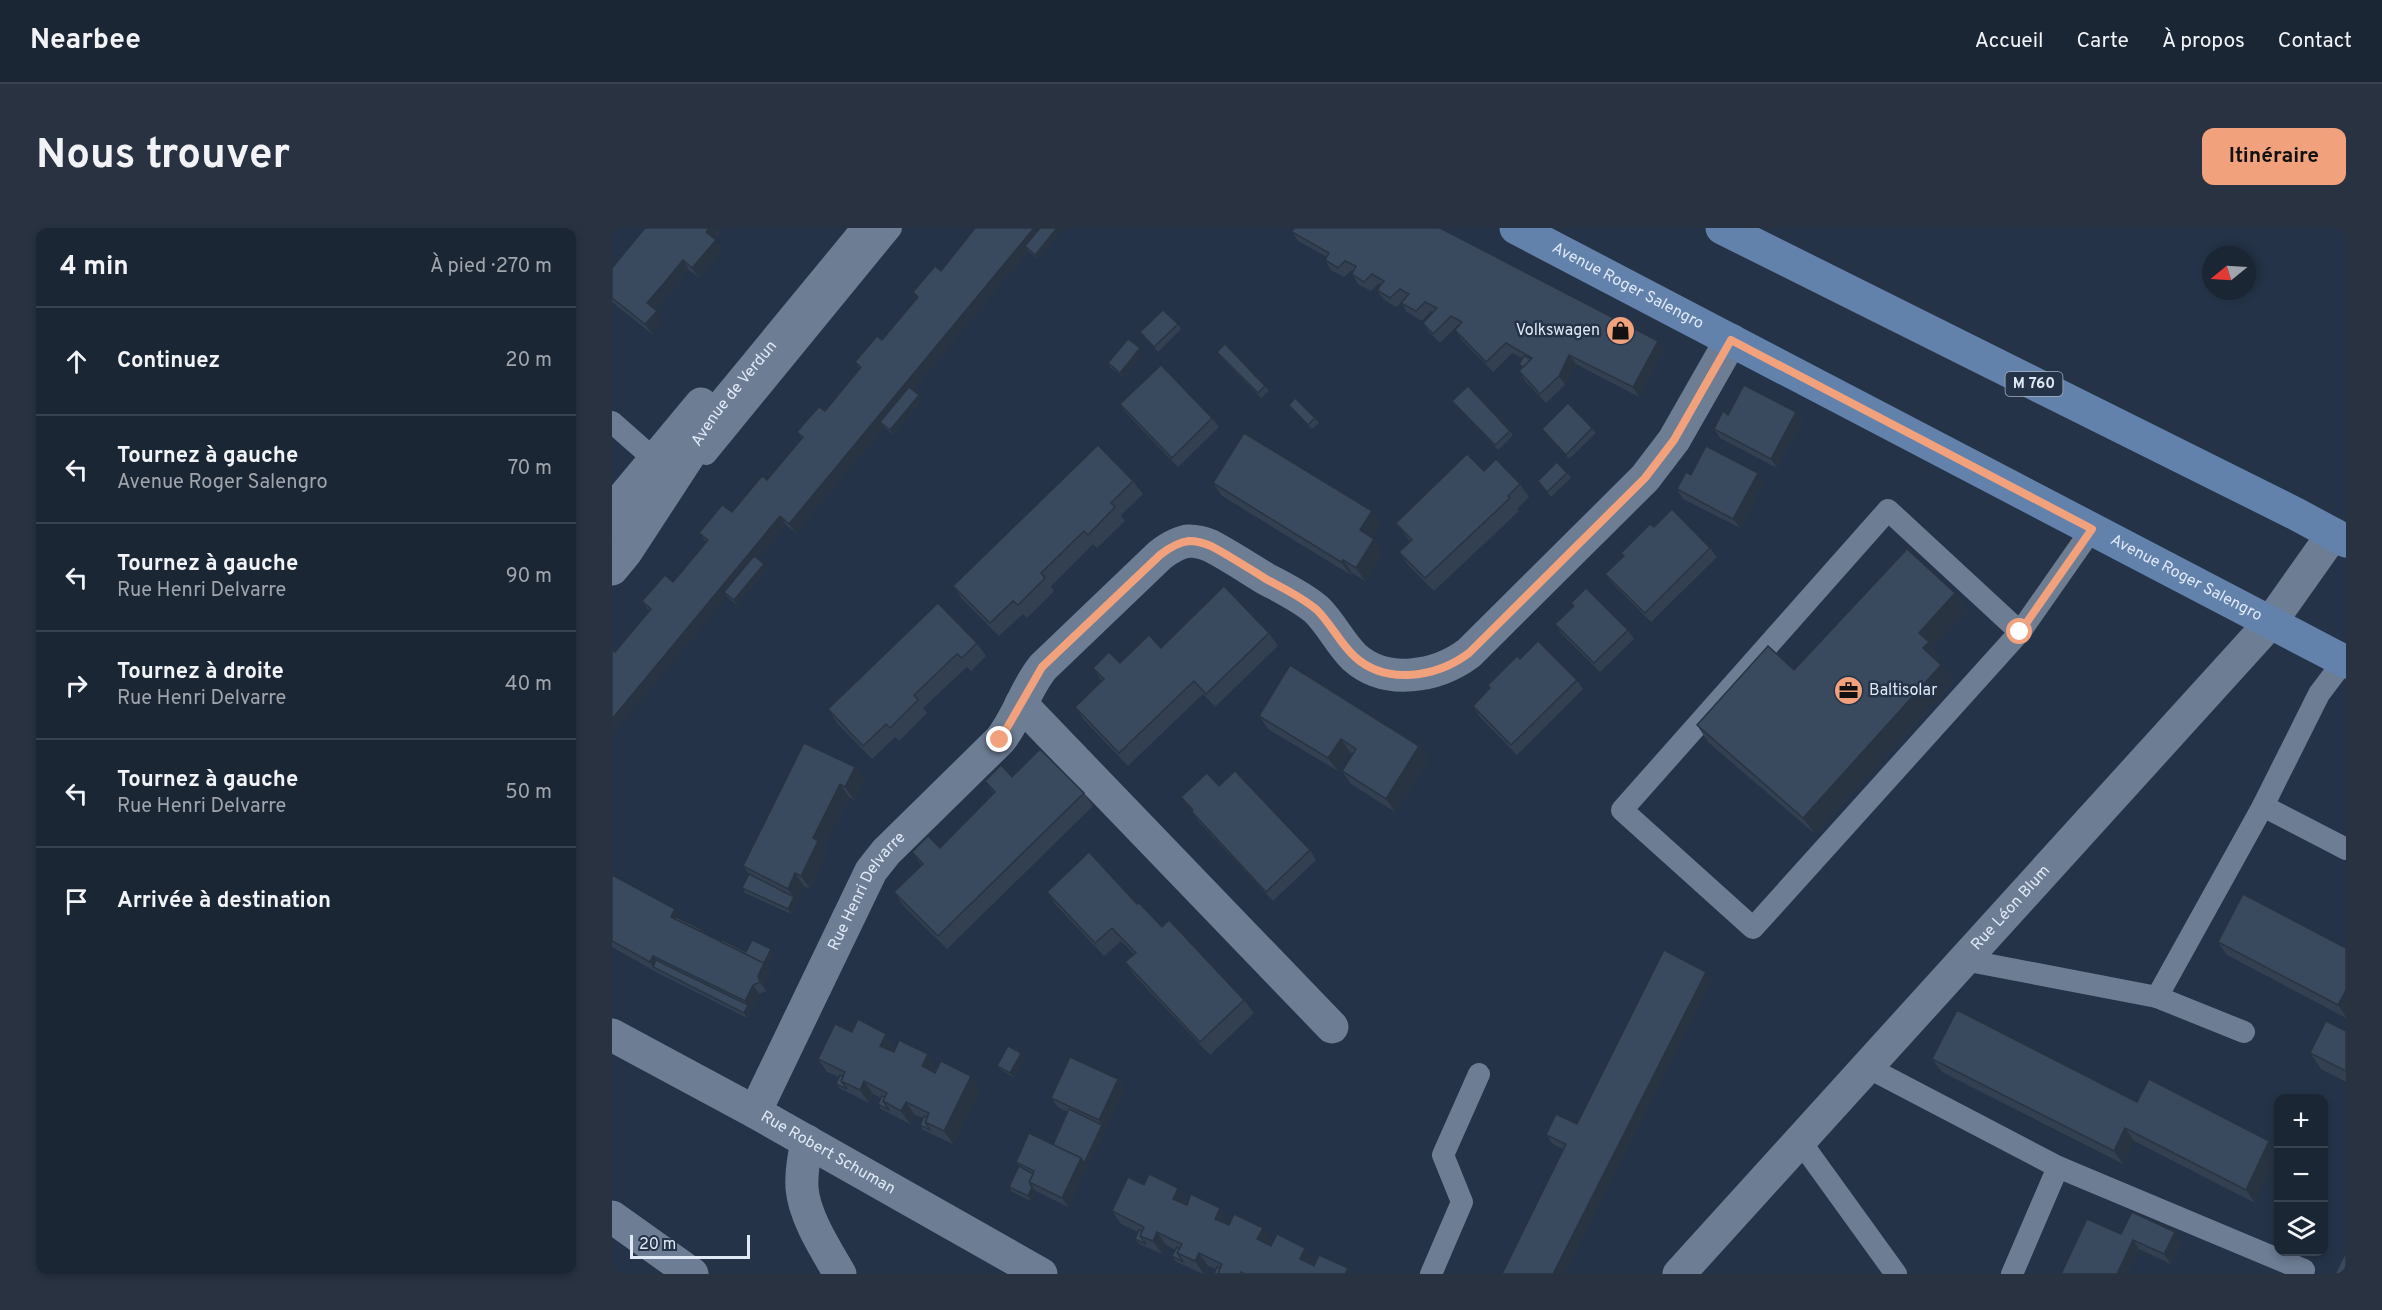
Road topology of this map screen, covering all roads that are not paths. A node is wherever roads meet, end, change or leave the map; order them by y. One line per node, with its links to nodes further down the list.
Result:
1 (846, 228): 7 (street, Avenue de Verdun)
2 (869, 228): 13 (street, Avenue de Verdun)
3 (891, 228): 13 (lane)
4 (1516, 228): 6 (main road, Avenue Roger Salengro)
5 (1722, 228): 12 (main road, M 760)
6 (1731, 340): 11 (main road, Avenue Roger Salengro); 17 (street, Rue Henri Delvarre)
7 (700, 405): 9 (street, Avenue de Verdun); 13 (lane)
8 (612, 422): 9 (lane)
9 (655, 460): 10 (street, Avenue de Verdun)
10 (612, 511)
11 (2092, 529): 14 (main road, Avenue Roger Salengro); 15 (lane)
12 (2339, 538): 14 (street, Rue Léon Blum)
13 (616, 553)
14 (2270, 623): 16 (main road, Avenue Roger Salengro); 20 (street, Rue Léon Blum)
15 (2020, 632): 15 (lane)
16 (2345, 662): 18 (lane)
17 (1021, 704): 22 (street); 27 (street, Rue Henri Delvarre)
18 (2263, 806): 19 (lane); 21 (lane)
19 (2346, 849)
20 (1964, 960): 21 (lane); 25 (street, Rue Léon Blum)
21 (2157, 997): 23 (lane)
22 (1332, 1027)
23 (2244, 1032)
24 (612, 1035): 27 (street, Rue Robert Schuman)
25 (1867, 1067): 29 (street, Rue Léon Blum); 30 (lane)
26 (1479, 1074): 36 (lane)
27 (755, 1112): 28 (street, Rue Robert Schuman)
28 (807, 1141): 34 (street); 35 (street, Rue Robert Schuman)
29 (1800, 1141): 37 (street, Rue Léon Blum); 38 (lane)
30 (2058, 1167): 32 (lane); 39 (lane)
31 (612, 1217): 33 (street)
32 (2304, 1270)
33 (692, 1274)
34 (840, 1274)
35 (1041, 1274)
36 (1431, 1274)
37 (1679, 1274)
38 (1896, 1274)
39 (2012, 1274)

